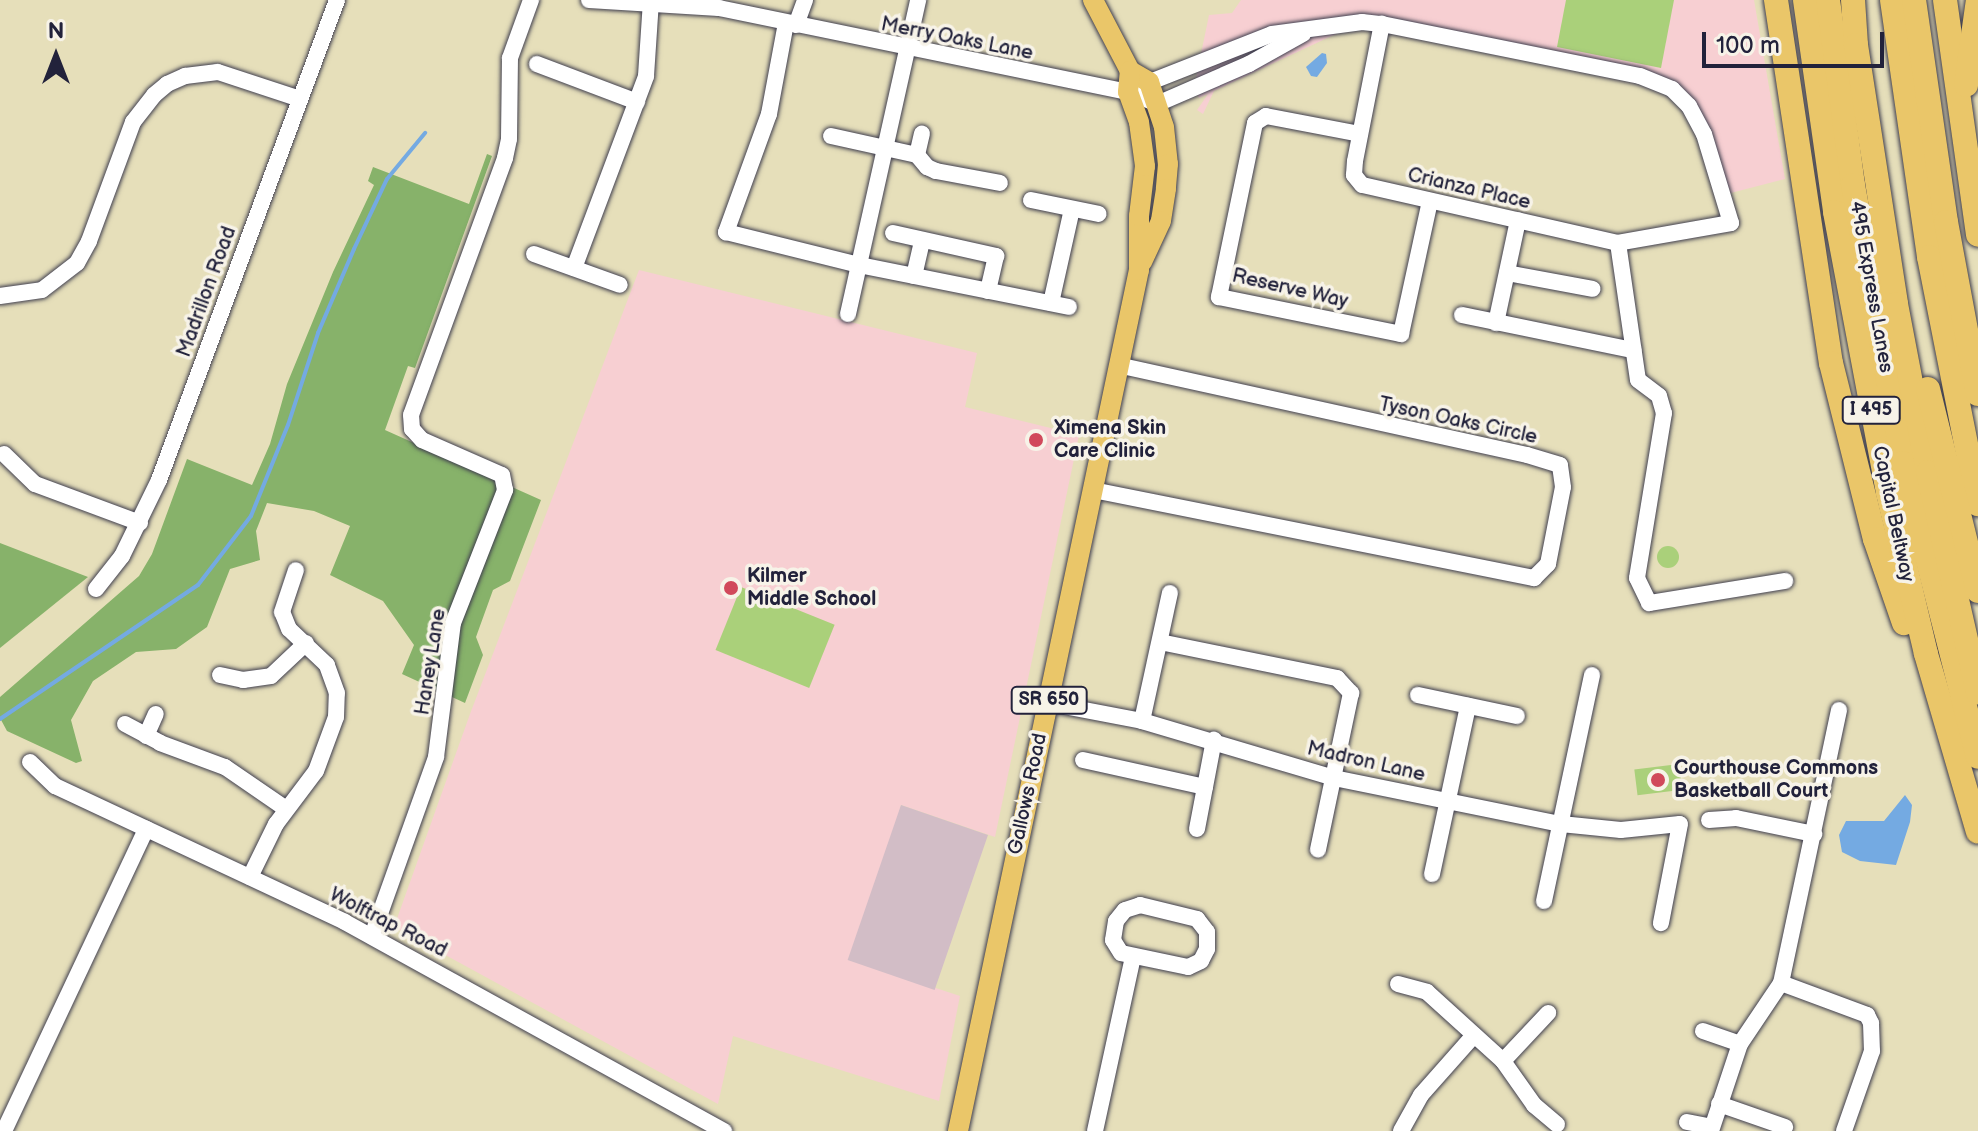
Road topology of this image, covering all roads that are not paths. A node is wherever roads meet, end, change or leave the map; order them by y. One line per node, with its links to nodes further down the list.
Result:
1 (337, 0): 25 (street, Madrillon Road)
2 (531, 0): 104 (street, Haney Lane)
3 (589, 0): 16 (street, Merry Oaks Lane)
4 (805, 0): 17 (street)
5 (918, 0): 21 (street)
6 (1093, 0): 23 (main road, Gallows Road / SR 650)
7 (1776, 0): 94 (highway)
8 (1805, 0): 94 (highway, Capital Beltway / I 495)
9 (1828, 0): 86 (highway, 495 Express Lanes / I 495)
10 (1853, 0): 20 (highway)
11 (1868, 0): 20 (highway)
12 (1892, 0): 64 (highway)
13 (1914, 0): 61 (highway)
14 (1945, 0): 28 (highway)
15 (1978, 0): 28 (highway)
16 (651, 3): 17 (street, Merry Oaks Lane); 26 (street)
17 (791, 24): 21 (street, Merry Oaks Lane); 45 (street)
18 (1382, 24): 19 (street); 30 (street, Crianza Place); 43 (street, Crianza Place)
19 (1311, 29): 24 (street); 27 (street)
20 (1863, 44): 69 (highway); 75 (highway)
21 (905, 49): 23 (street, Merry Oaks Lane); 32 (street)
22 (537, 64): 26 (street)
23 (1129, 82): 24 (main road); 27 (street, Merry Oaks Lane); 47 (main road, Gallows Road / SR 650)
24 (1149, 82): 27 (main road, Gallows Road / SR 650)
25 (300, 99): 53 (street); 65 (street, Madrillon Road)
26 (637, 102): 46 (street)
27 (1157, 104): 47 (main road, Gallows Road / SR 650)
28 (1961, 127): 41 (highway)
29 (922, 134): 33 (street)
30 (1360, 134): 36 (street, Crianza Place); 36 (street, Reserve Way)
31 (831, 136): 32 (street)
32 (883, 147): 33 (street); 45 (street)
33 (917, 155): 34 (street)
34 (1000, 183)
35 (1031, 200): 37 (street)
36 (1430, 201): 39 (street, Crianza Place)
37 (1072, 209): 38 (street); 54 (street)
38 (1099, 214)
39 (1518, 220): 43 (street, Crianza Place); 48 (street)
40 (893, 233): 42 (street)
41 (1978, 235)
42 (922, 240): 49 (street); 52 (street)
43 (1618, 243): 59 (street)
44 (534, 254): 46 (street)
45 (859, 265): 49 (street); 56 (street)
46 (574, 268): 50 (street)
47 (1139, 270): 60 (main road, Gallows Road / SR 650)
48 (1507, 273): 51 (street); 58 (street)
49 (914, 276): 52 (street)
50 (620, 285)
51 (1593, 289)
52 (988, 291): 54 (street)
53 (0, 296)
54 (1051, 303): 55 (street)
55 (1069, 307)
56 (848, 314)
57 (1462, 315): 58 (street)
58 (1496, 323): 59 (street)
59 (1633, 350): 67 (street)
60 (1119, 365): 63 (main road, Gallows Road / SR 650); 63 (street, Tyson Oaks Circle)
61 (1978, 394)
62 (4, 454): 65 (street)
63 (1093, 490): 77 (main road, Gallows Road / SR 650)
64 (1978, 504)
65 (140, 523): 68 (street, Madrillon Road)
66 (296, 570): 72 (street)
67 (1785, 581)
68 (96, 589)
69 (1978, 591)
70 (1170, 593): 71 (street)
71 (1160, 642): 82 (street); 89 (street)
72 (306, 643): 73 (street); 92 (street)
73 (220, 675)
74 (1592, 675): 95 (street)
75 (1978, 692)
76 (1418, 695): 78 (street)
77 (1048, 703): 82 (street, Madron Lane); 120 (main road, Gallows Road / SR 650)
78 (1468, 706): 81 (street); 91 (street)
79 (1839, 710): 98 (street)
80 (156, 714): 84 (street)
81 (1517, 716)
82 (1142, 721): 85 (street, Madron Lane)
83 (125, 724): 84 (street)
84 (146, 736): 92 (street)
85 (1214, 740): 89 (street, Madron Lane); 90 (street)
86 (1978, 757)
87 (1083, 760): 90 (street)
88 (30, 762): 96 (street, Wolftrap Road)
89 (1334, 778): 91 (street, Madron Lane); 99 (street)
90 (1205, 787): 97 (street)
91 (1448, 802): 95 (street, Madron Lane); 100 (street)
92 (286, 809): 101 (street)
93 (1709, 820): 98 (street)
94 (1975, 823)
95 (1561, 824): 102 (street); 103 (street, Madron Lane)
96 (146, 829): 101 (street, Wolftrap Road); 118 (street)
97 (1197, 829)
98 (1814, 834): 106 (street)
99 (1318, 850)
100 (1432, 874)
101 (250, 877): 104 (street, Wolftrap Road)
102 (1544, 901)
103 (1661, 923)
104 (372, 936): 119 (street, Wolftrap Road)
105 (1133, 956): 105 (street); 121 (street)
106 (1781, 983): 111 (street); 123 (street)
107 (1398, 984): 110 (street)
108 (1548, 1013): 112 (street)
109 (1703, 1031): 111 (street)
110 (1474, 1035): 112 (street); 122 (street)
111 (1740, 1044): 113 (street)
112 (1503, 1061): 115 (street)
113 (1719, 1104): 116 (street); 117 (street)
114 (1687, 1122): 117 (street)
115 (1557, 1124)
116 (1785, 1127)
117 (1711, 1129)
118 (4, 1131)
119 (724, 1131)
120 (958, 1131)
121 (1095, 1131)
122 (1401, 1131)
123 (1844, 1131)

